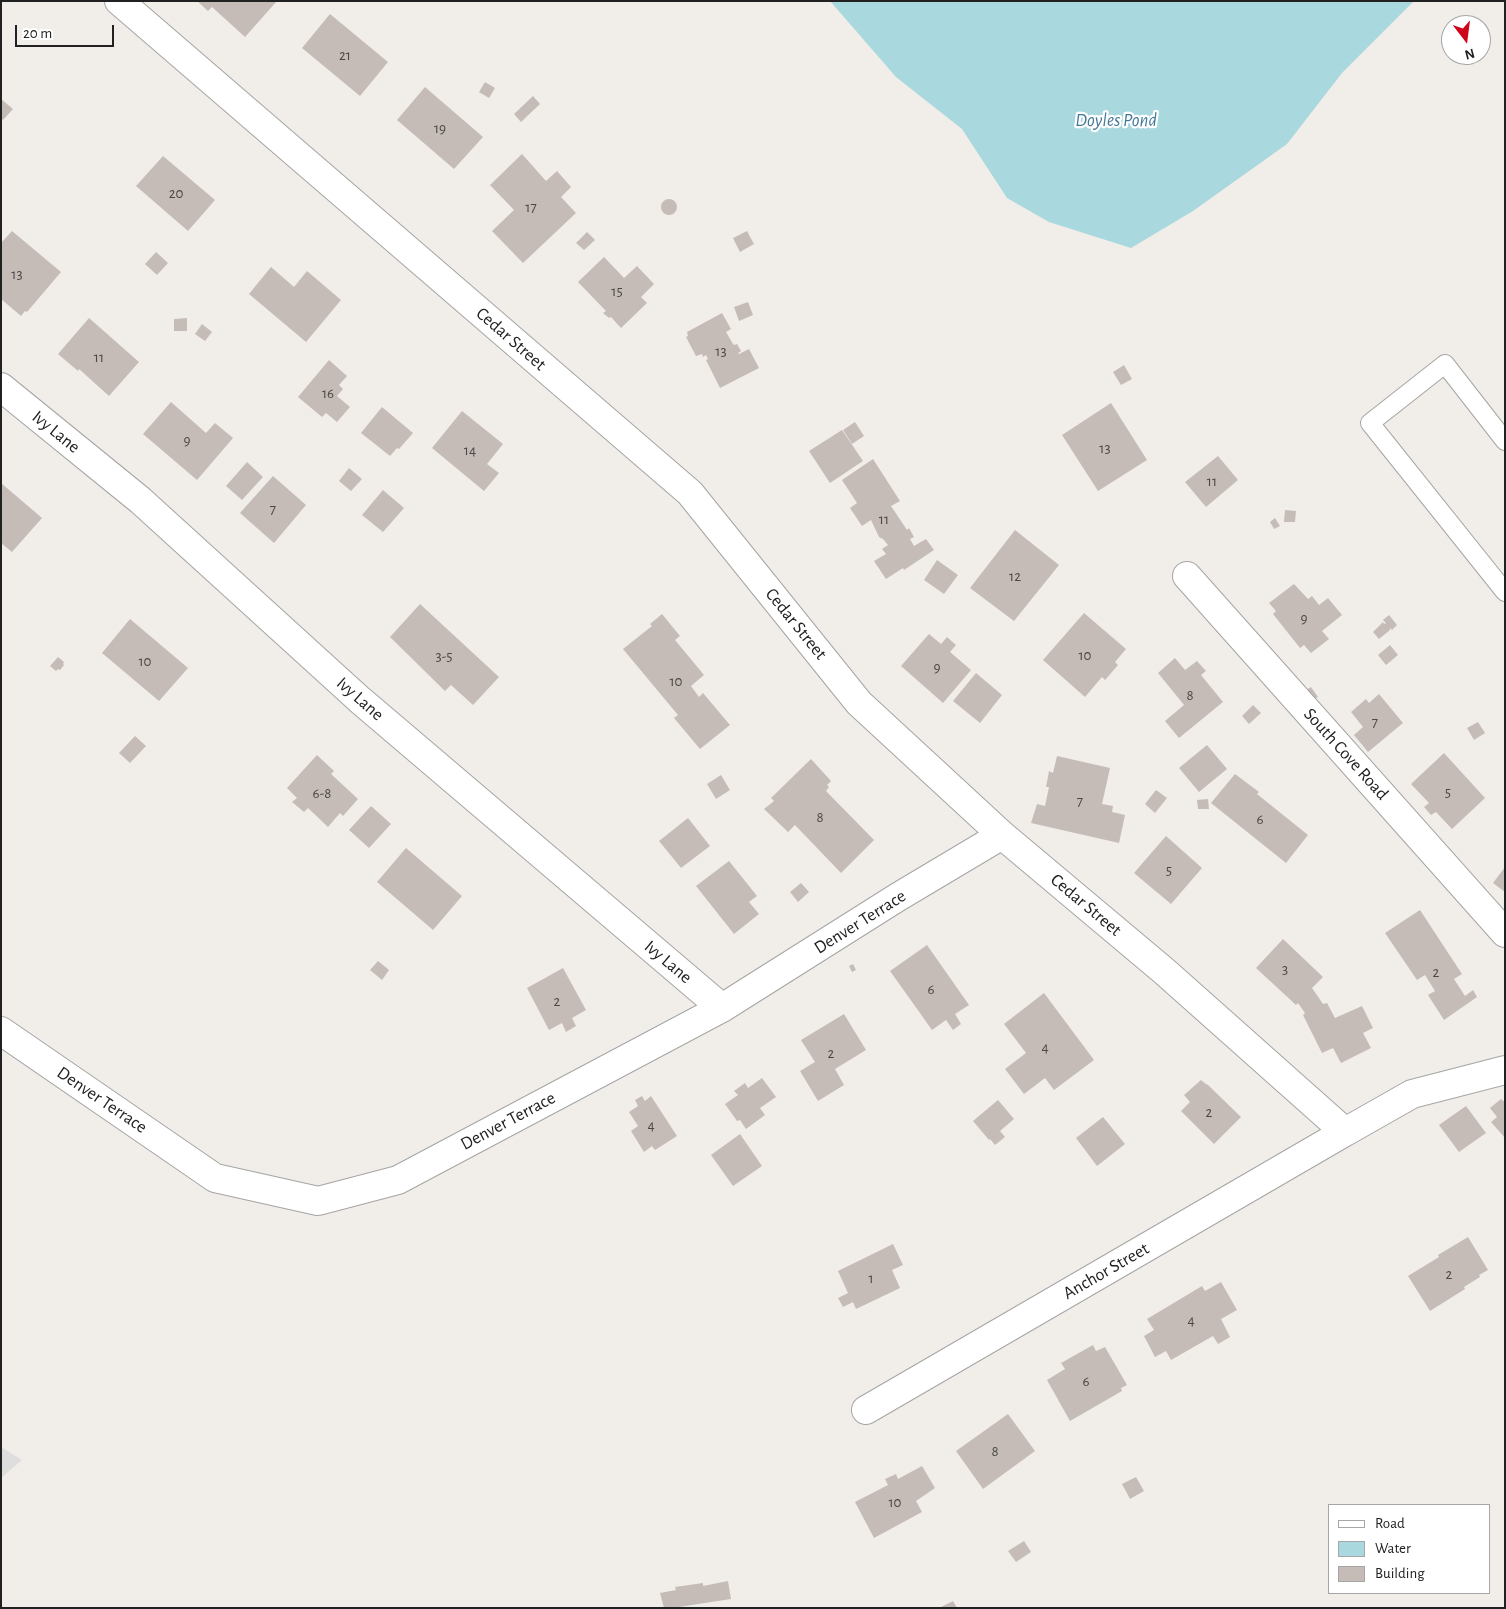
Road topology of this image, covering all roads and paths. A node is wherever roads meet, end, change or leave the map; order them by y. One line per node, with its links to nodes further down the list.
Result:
1 (119, 1): 6 (street, Cedar Street)
2 (1, 387): 8 (street, Ivy Lane)
3 (1505, 441): 5 (lane)
4 (1187, 576): 7 (street, South Cove Road)
5 (1505, 592)
6 (1002, 835): 8 (street, Denver Terrace); 11 (street, Cedar Street)
7 (1505, 933)
8 (722, 1008): 9 (street, Denver Terrace)
9 (1, 1031)
10 (1505, 1070): 11 (street)
11 (1345, 1132): 12 (street, Anchor Street)
12 (866, 1410)

